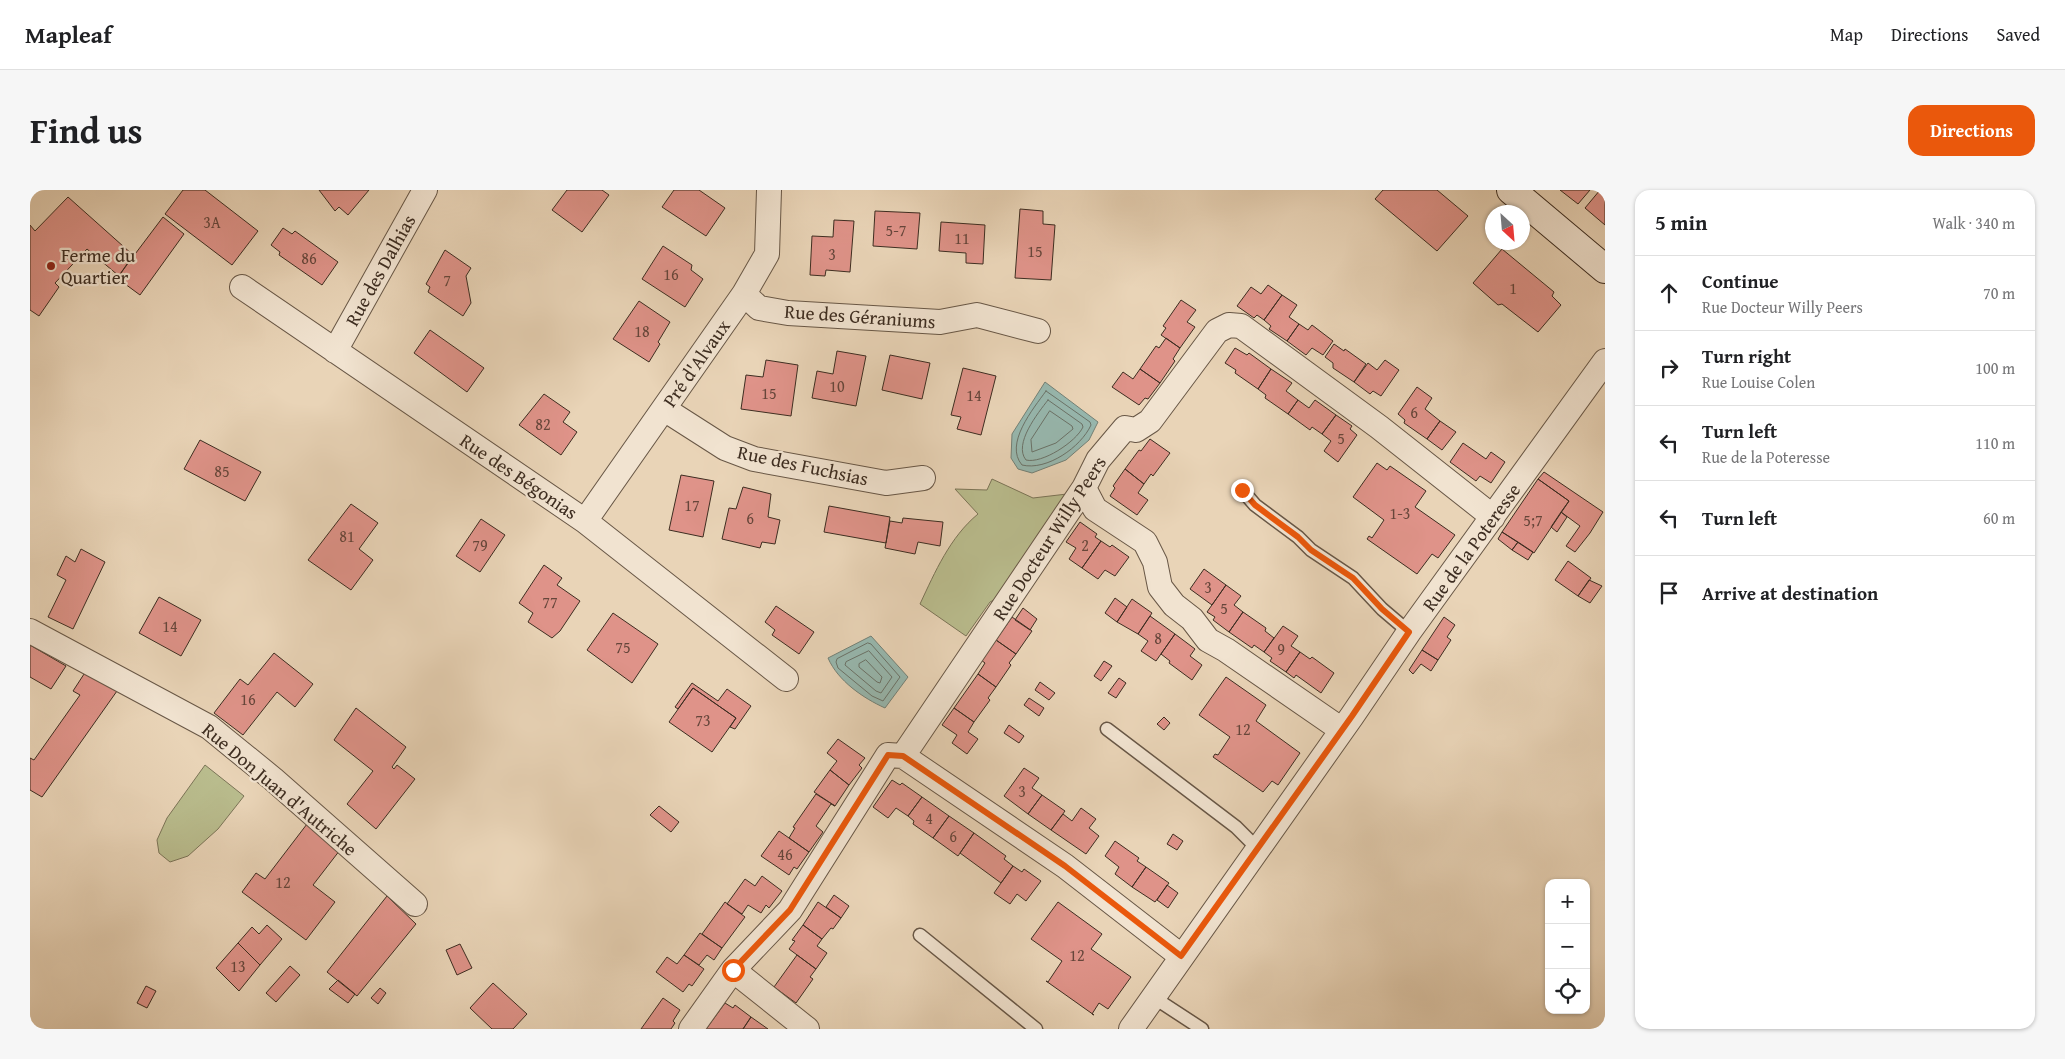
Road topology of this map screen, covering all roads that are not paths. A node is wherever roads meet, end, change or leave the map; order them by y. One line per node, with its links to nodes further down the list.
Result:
1 (425, 190): 8 (street, Rue des Dalhias)
2 (769, 190): 6 (street, Pré d'Alvaux)
3 (1512, 190): 4 (street)
4 (1605, 269)
5 (242, 287): 8 (street, Rue des Bégonias)
6 (744, 294): 7 (street, Rue des Géraniums); 10 (street, Pré d'Alvaux)
7 (1038, 331)
8 (335, 351): 15 (street, Rue des Bégonias)
9 (1605, 362): 14 (street, Rue de la Poteresse)
10 (664, 409): 11 (street, Rue des Fuchsias); 15 (street, Pré d'Alvaux)
11 (923, 478)
12 (1084, 488): 14 (street, Rue Docteur Willy Peers); 20 (street); 21 (street, Rue Docteur Willy Peers)
13 (1242, 490): 17 (lane)
14 (1493, 517): 17 (street, Rue de la Poteresse)
15 (585, 522): 18 (street, Rue des Bégonias)
16 (30, 631): 23 (street, Rue Don Juan d'Autriche)
17 (1409, 632): 20 (street, Rue de la Poteresse)
18 (786, 679)
19 (1107, 729): 22 (lane)
20 (1342, 730): 22 (street, Rue de la Poteresse)
21 (903, 756): 25 (street); 26 (street)
22 (1258, 849): 25 (street, Rue de la Poteresse)
23 (415, 904)
24 (920, 935): 30 (lane)
25 (1181, 956): 27 (street, Rue de la Poteresse)
26 (733, 970): 28 (street); 29 (street)
27 (1153, 996): 31 (street, Rue de la Poteresse); 32 (lane)
28 (692, 1029)
29 (807, 1029)
30 (1036, 1029)
31 (1131, 1029)
32 (1202, 1029)

